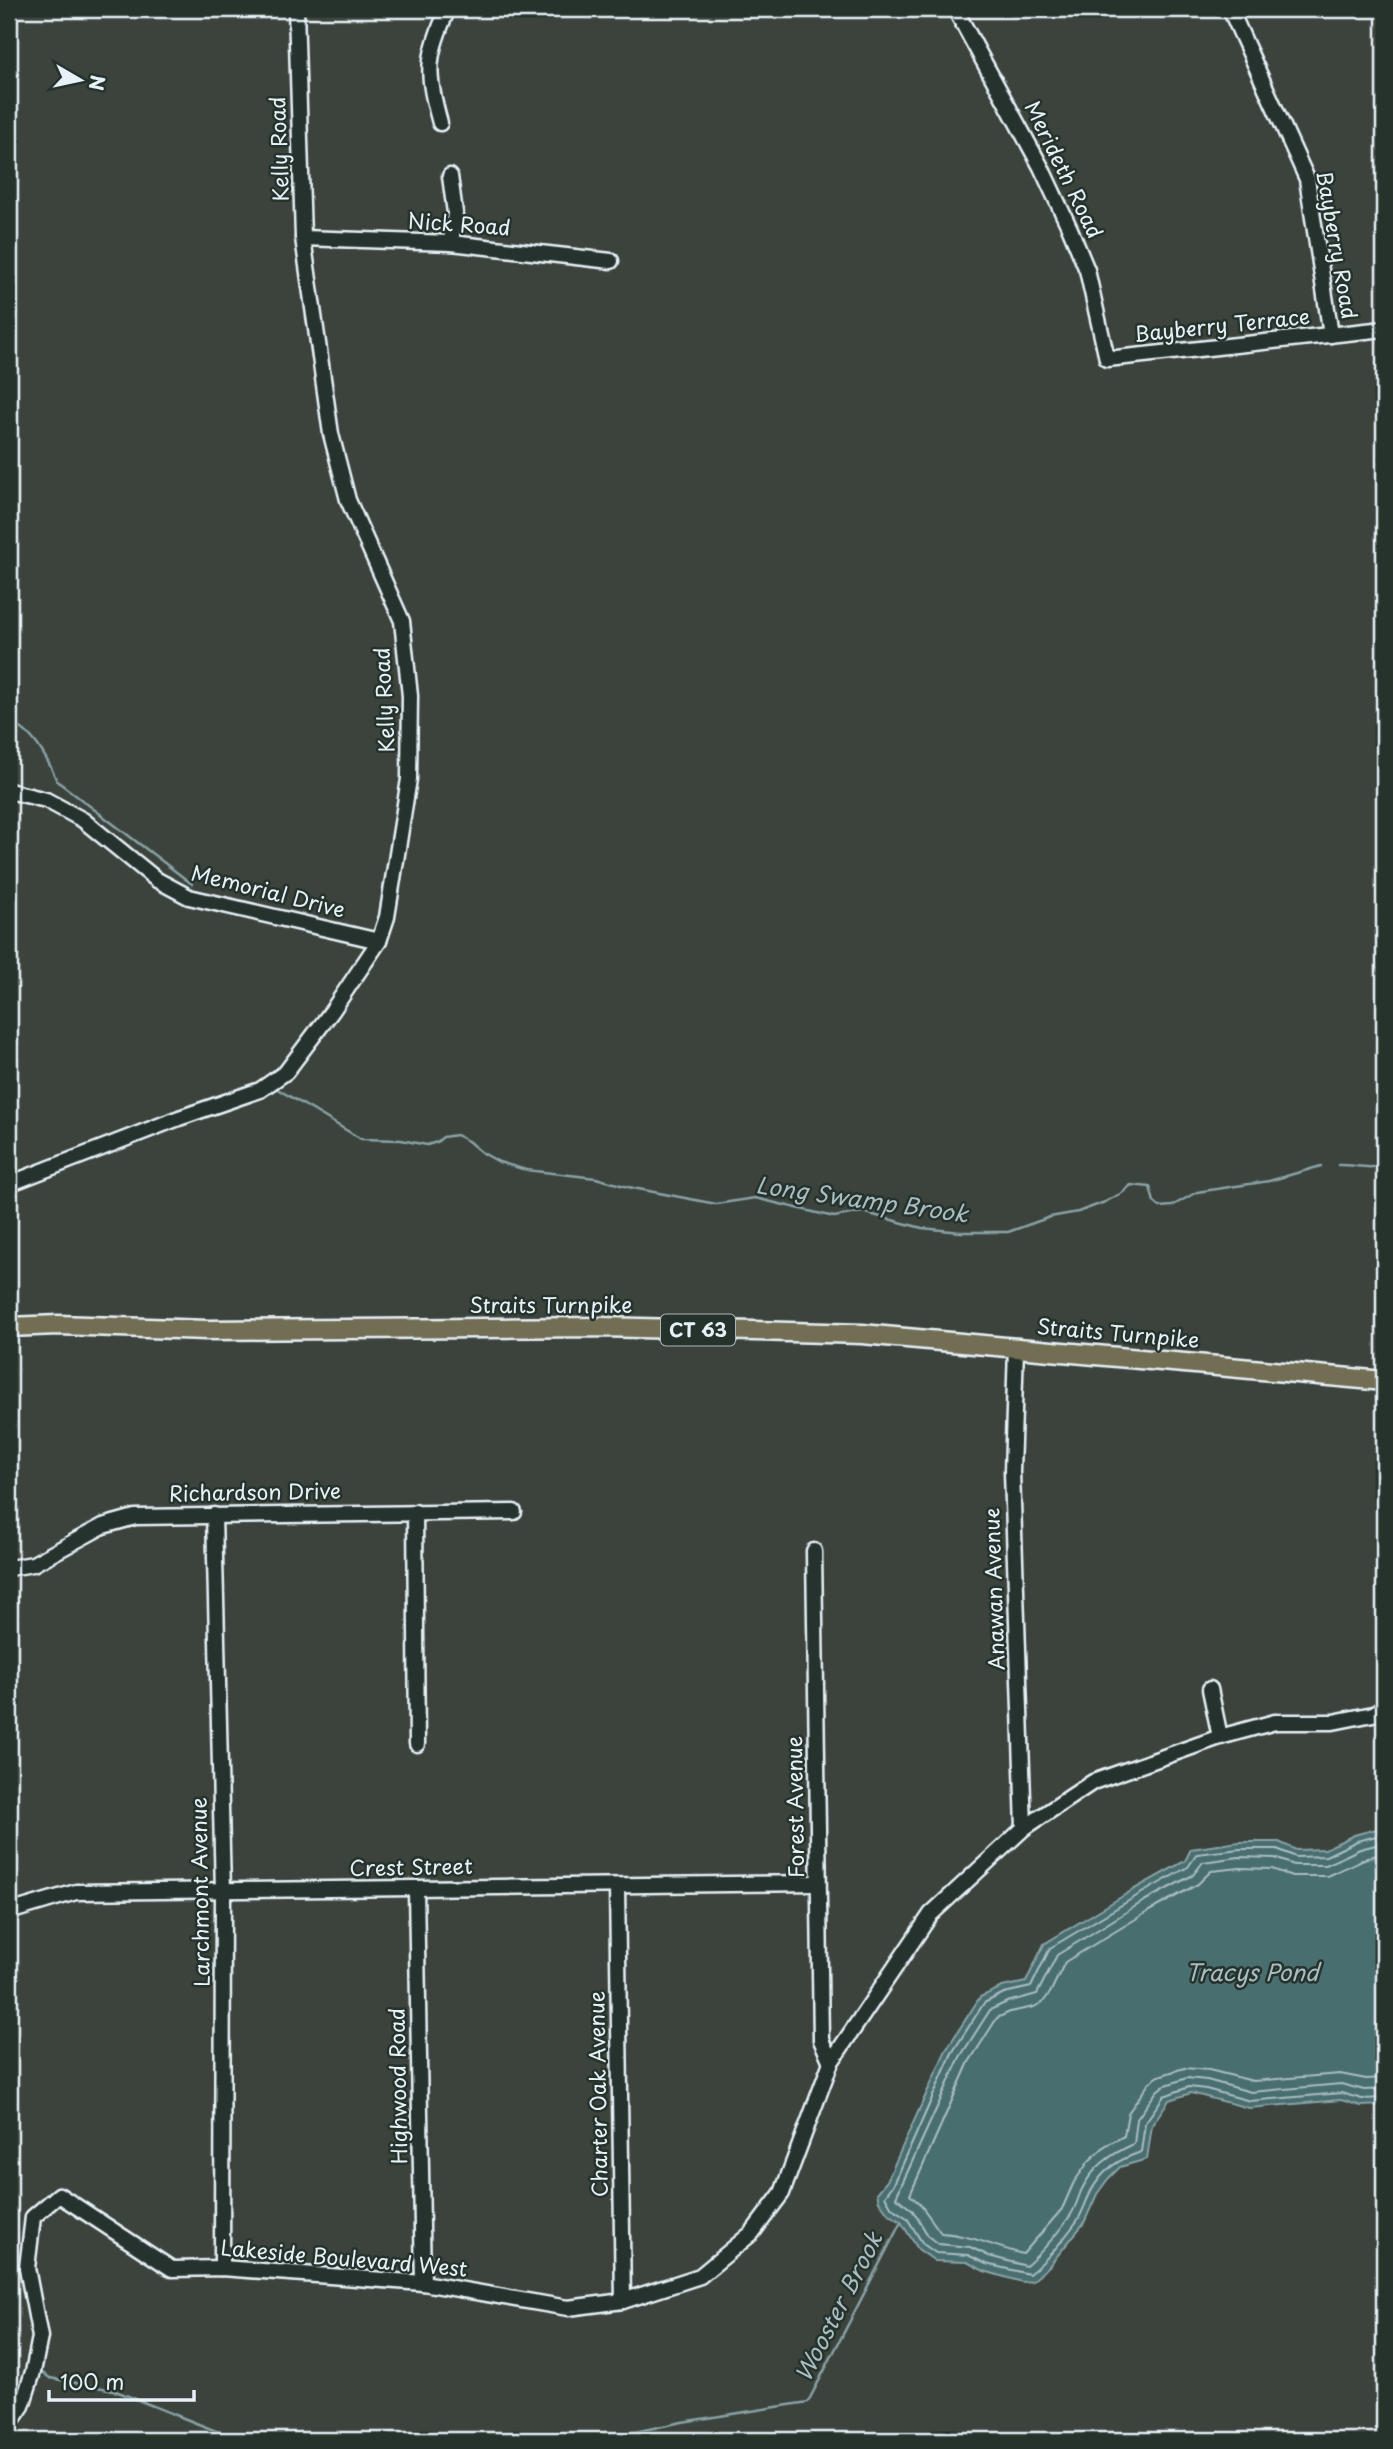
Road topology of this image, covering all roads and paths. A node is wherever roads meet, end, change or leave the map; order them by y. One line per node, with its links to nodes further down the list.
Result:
1 (296, 9): 7 (street, Kelly Road)
2 (448, 9): 5 (street)
3 (955, 9): 12 (street, Merideth Road)
4 (1230, 9): 11 (street, Bayberry Road)
5 (440, 123)
6 (450, 176): 8 (street)
7 (303, 238): 8 (street, Nick Road); 14 (street, Kelly Road)
8 (451, 243): 9 (street, Nick Road)
9 (611, 261)
10 (1384, 329): 11 (street, Bayberry Terrace)
11 (1331, 335): 12 (street, Bayberry Terrace)
12 (1107, 359)
13 (9, 791): 14 (street, Memorial Drive)
14 (379, 941): 15 (street, Kelly Road)
15 (9, 1184)
16 (9, 1327): 17 (main road, Straits Turnpike / CT 63)
17 (1016, 1348): 18 (main road, Straits Turnpike / CT 63); 28 (street, Anawan Avenue)
18 (1384, 1381)
19 (415, 1512): 20 (street, Richardson Drive); 21 (street, Richardson Drive); 27 (street)
20 (514, 1512)
21 (214, 1515): 23 (street, Richardson Drive); 32 (street, Larchmont Avenue)
22 (814, 1551): 29 (street, Forest Avenue)
23 (9, 1568)
24 (1210, 1689): 26 (street)
25 (1384, 1708): 26 (street, Lakeside Boulevard West)
26 (1220, 1737): 28 (street, Lakeside Boulevard West)
27 (416, 1744)
28 (1024, 1828): 34 (street, Lakeside Boulevard West)
29 (817, 1883): 30 (street, Crest Street); 34 (street, Forest Avenue)
30 (617, 1886): 31 (street, Crest Street); 37 (street, Charter Oak Avenue)
31 (416, 1889): 32 (street, Crest Street); 36 (street, Highwood Road)
32 (223, 1891): 33 (street, Crest Street); 35 (street, Larchmont Avenue)
33 (9, 1912)
34 (831, 2062): 37 (street, Lakeside Boulevard West)
35 (222, 2268): 36 (street, Lakeside Boulevard West); 38 (street, Lakeside Boulevard West)
36 (423, 2283): 37 (street, Lakeside Boulevard West)
37 (623, 2301)
38 (9, 2425)

